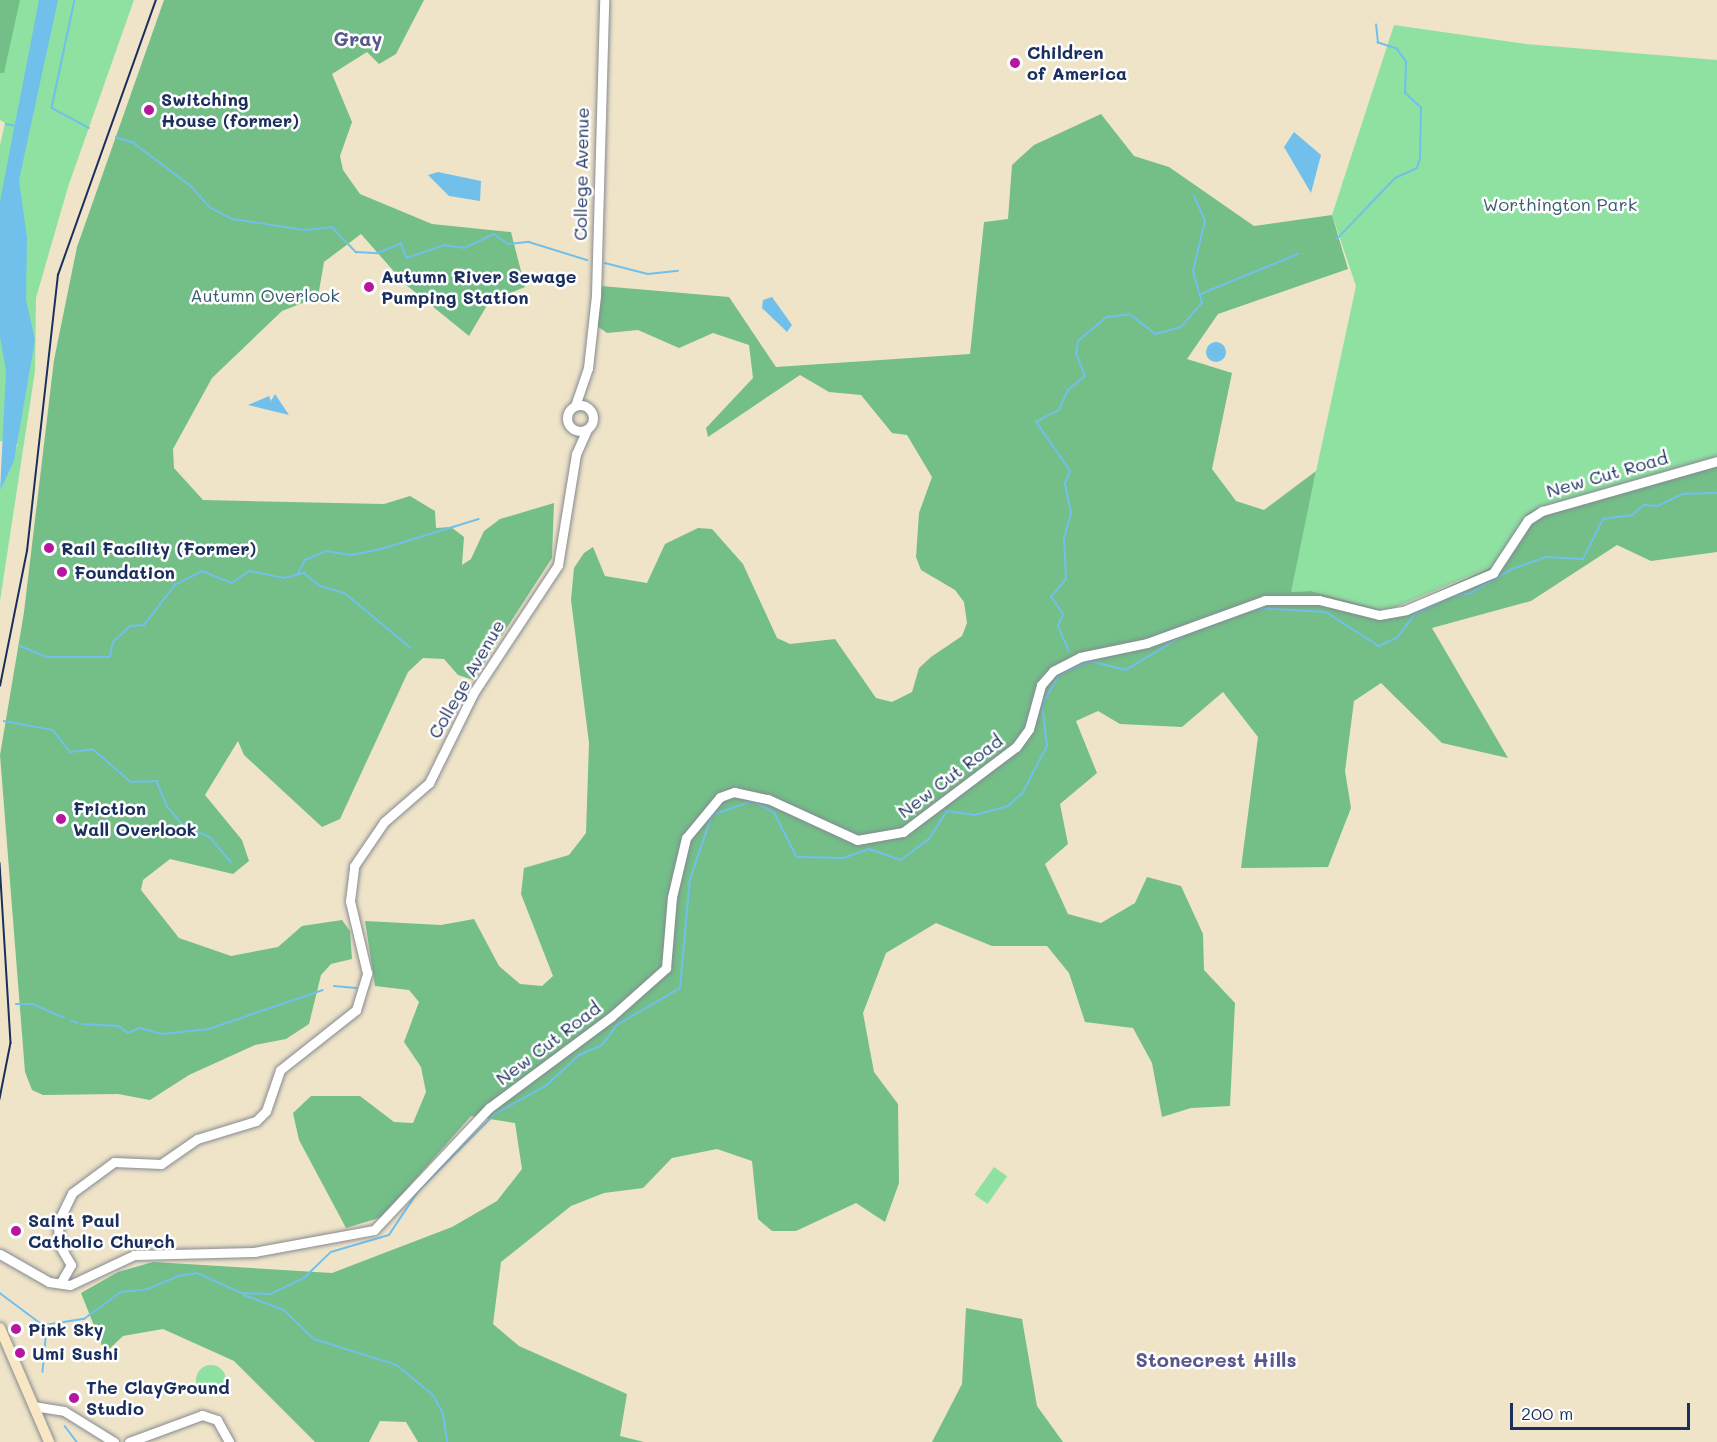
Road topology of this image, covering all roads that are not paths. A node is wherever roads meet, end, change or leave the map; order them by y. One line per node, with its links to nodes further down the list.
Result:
1 (604, 0): 2 (street, College Avenue)
2 (584, 384): 3 (street, College Avenue); 4 (street, College Avenue)
3 (575, 406): 4 (street); 5 (street, College Avenue)
4 (588, 408): 6 (street, College Avenue)
5 (571, 427): 6 (street); 7 (street, College Avenue)
6 (587, 429): 7 (street, College Avenue)
7 (576, 454): 10 (street, College Avenue)
8 (1717, 461): 10 (street, New Cut Road)
9 (0, 1254): 10 (street)
10 (61, 1282)
11 (0, 1328): 12 (main road)
12 (33, 1406): 13 (main road); 14 (street)
13 (49, 1442)
14 (114, 1442)
15 (129, 1442): 16 (street)
16 (229, 1442)

